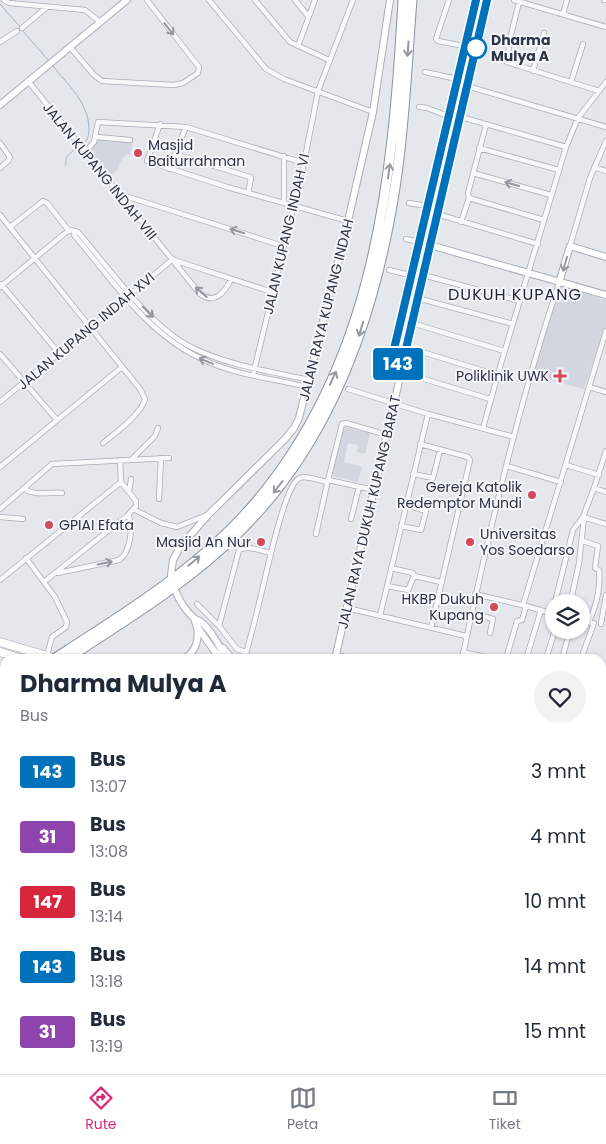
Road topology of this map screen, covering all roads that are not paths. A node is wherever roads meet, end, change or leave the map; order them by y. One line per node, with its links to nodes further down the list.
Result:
1 (4, 0): 17 (street)
2 (127, 0): 20 (street)
3 (147, 0): 29 (street, one-way to 29)
4 (209, 0): 38 (street)
5 (255, 0): 27 (street)
6 (295, 0): 19 (street)
7 (314, 0): 19 (street)
8 (353, 0): 30 (street, JALAN KUPANG INDAH VI)
9 (390, 0): 42 (street, JALAN RAYA KUPANG INDAH)
10 (403, 0): 215 (highway, one-way to 10)
11 (412, 0): 215 (highway, one-way to 215)
12 (449, 0): 28 (street)
13 (567, 0): 18 (street)
14 (475, 1): 16 (street); 22 (street)
15 (516, 1): 18 (street); 31 (street)
16 (487, 2): 24 (street, JALAN RAYA DUKUH KUPANG BARAT)
17 (47, 7): 20 (street); 25 (street)
18 (563, 14): 21 (street)
19 (308, 16): 27 (street)
20 (100, 22): 29 (street)
21 (606, 27)
22 (468, 33): 24 (street); 28 (street)
23 (544, 33): 31 (street)
24 (479, 36): 37 (street, JALAN RAYA DUKUH KUPANG BARAT)
25 (1, 40)
26 (583, 44): 35 (street)
27 (298, 46): 30 (street)
28 (464, 46): 33 (street)
29 (70, 47): 34 (street)
30 (329, 60): 38 (street, JALAN KUPANG INDAH VI)
31 (533, 71): 35 (street)
32 (425, 72): 33 (street)
33 (456, 79): 43 (street)
34 (28, 81): 40 (street); 54 (street, JALAN KUPANG INDAH VIII)
35 (571, 82): 39 (street)
36 (606, 82): 39 (street)
37 (467, 86): 44 (street, JALAN RAYA DUKUH KUPANG BARAT); 45 (street)
38 (318, 91): 42 (street); 59 (street, JALAN KUPANG INDAH VI)
39 (599, 91): 45 (street)
40 (0, 105)
41 (420, 107): 43 (street)
42 (373, 112): 79 (street, JALAN RAYA KUPANG INDAH)
43 (448, 116): 66 (street)
44 (460, 117): 47 (street); 67 (street, JALAN RAYA DUKUH KUPANG BARAT)
45 (578, 118): 48 (street); 55 (street)
46 (160, 124): 49 (street); 50 (street); 62 (street)
47 (486, 124): 55 (street); 56 (street)
48 (606, 126)
49 (186, 127): 57 (street); 58 (street)
50 (96, 136): 51 (street); 54 (street)
51 (130, 140)
52 (606, 140): 61 (street)
53 (0, 143): 60 (street)
54 (83, 147): 68 (street, JALAN KUPANG INDAH VIII)
55 (566, 147): 63 (street)
56 (479, 148): 63 (street); 65 (street)
57 (175, 154): 62 (street); 69 (street)
58 (284, 156): 59 (street); 72 (street)
59 (304, 162): 74 (street, JALAN KUPANG INDAH VI)
60 (0, 168)
61 (594, 168): 64 (street); 88 (street)
62 (169, 169): 69 (street)
63 (559, 170): 70 (street)
64 (606, 171)
65 (473, 173): 70 (street, one-way to 65); 71 (street)
66 (434, 175): 67 (street); 75 (street)
67 (445, 178): 76 (street, JALAN RAYA DUKUH KUPANG BARAT)
68 (118, 193): 87 (street, one-way to 68); 92 (street, JALAN KUPANG INDAH VIII)
69 (248, 193): 72 (street)
70 (551, 195): 78 (street)
71 (468, 196): 78 (street); 80 (street)
72 (284, 203): 74 (street)
73 (409, 203): 75 (street)
74 (293, 206): 79 (street); 87 (street, JALAN KUPANG INDAH VI)
75 (427, 206): 84 (street)
76 (437, 214): 80 (street); 86 (street, JALAN RAYA DUKUH KUPANG BARAT)
77 (0, 215): 81 (street)
78 (544, 220): 85 (street)
79 (348, 221): 125 (street, JALAN RAYA KUPANG INDAH)
80 (461, 222): 85 (street)
81 (10, 227): 82 (street); 89 (street)
82 (71, 231): 89 (street); 91 (street)
83 (406, 239): 84 (street)
84 (419, 242): 86 (street); 97 (street)
85 (538, 244): 95 (street)
86 (431, 245): 95 (street); 96 (street, JALAN RAYA DUKUH KUPANG BARAT)
87 (283, 246): 102 (street, JALAN KUPANG INDAH VI)
88 (570, 246): 90 (street); 100 (street, one-way to 100)
89 (34, 257): 101 (street); 111 (street)
90 (606, 257)
91 (97, 258): 94 (street); 98 (street)
92 (173, 260): 99 (street); 99 (street, JALAN KUPANG INDAH VIII, one-way to 92); 103 (street, JALAN KUPANG INDAH XVI)
93 (389, 270): 97 (street)
94 (114, 274): 98 (street); 103 (street)
95 (528, 274): 100 (street); 107 (street)
96 (424, 275): 106 (street, JALAN RAYA DUKUH KUPANG BARAT); 107 (street)
97 (410, 276): 108 (street)
98 (109, 277): 105 (street)
99 (232, 279): 102 (street)
100 (559, 283): 104 (street); 137 (street)
101 (1, 285): 117 (street)
102 (272, 292): 120 (street, JALAN KUPANG INDAH VI)
103 (131, 294): 105 (street, JALAN KUPANG INDAH XVI); 113 (street, one-way to 113)
104 (606, 295)
105 (125, 298): 111 (street, JALAN KUPANG INDAH XVI); 115 (street)
106 (417, 298): 109 (street, JALAN RAYA DUKUH KUPANG BARAT); 110 (street)
107 (520, 301): 110 (street)
108 (401, 317): 109 (street); 121 (street)
109 (412, 321): 114 (street, JALAN RAYA DUKUH KUPANG BARAT); 116 (street)
110 (513, 324): 116 (street)
111 (90, 327): 117 (street, JALAN KUPANG INDAH XVI); 119 (street)
112 (606, 331): 126 (street)
113 (185, 343): 115 (street); 120 (street)
114 (406, 347): 121 (street, JALAN RAYA DUKUH KUPANG BARAT); 123 (street)
115 (181, 348): 122 (street, one-way to 115)
116 (504, 351): 123 (street)
117 (58, 352): 124 (street, JALAN KUPANG INDAH XVI)
118 (0, 354): 124 (street)
119 (122, 367): 133 (street); 138 (street)
120 (255, 368): 122 (street, JALAN KUPANG INDAH VI); 125 (street)
121 (401, 369): 129 (street); 131 (street, JALAN RAYA DUKUH KUPANG BARAT)
122 (253, 375): 125 (street)
123 (497, 375): 129 (street)
124 (24, 382): 130 (street, JALAN KUPANG INDAH XVI); 133 (street)
125 (308, 384): 168 (street, JALAN RAYA KUPANG INDAH)
126 (589, 387): 128 (street); 147 (street)
127 (348, 389): 131 (street)
128 (606, 392)
129 (490, 399): 135 (street)
130 (0, 402)
131 (394, 403): 132 (street); 136 (street, JALAN RAYA DUKUH KUPANG BARAT)
132 (428, 414): 135 (street); 139 (street)
133 (57, 420): 148 (street)
134 (158, 428): 145 (street)
135 (483, 428): 137 (street)
136 (387, 435): 153 (street); 159 (street, JALAN RAYA DUKUH KUPANG BARAT)
137 (514, 437): 149 (street)
138 (103, 443)
139 (420, 444): 140 (street); 150 (street)
140 (440, 450): 150 (street); 187 (street)
141 (606, 450): 142 (street)
142 (605, 457): 151 (street)
143 (161, 458): 144 (street); 145 (street); 163 (street)
144 (169, 458)
145 (132, 459): 146 (street)
146 (120, 460): 154 (street); 158 (street)
147 (566, 465): 151 (street); 155 (street)
148 (0, 466)
149 (507, 466): 155 (street); 190 (street)
150 (413, 474): 164 (street)
151 (598, 474): 157 (street)
152 (131, 479): 160 (street)
153 (328, 481): 156 (street); 176 (street); 179 (street)
154 (121, 482): 160 (street); 180 (street)
155 (561, 482): 195 (street)
156 (359, 487): 159 (street); 172 (street)
157 (594, 488): 161 (street); 170 (street)
158 (25, 489): 162 (street); 165 (street)
159 (374, 490): 196 (street, JALAN RAYA DUKUH KUPANG BARAT)
160 (129, 492): 166 (street)
161 (606, 492)
162 (62, 493)
163 (159, 500)
164 (406, 505): 175 (street); 175 (street)
165 (0, 509)
166 (133, 509): 167 (street); 174 (street)
167 (128, 515): 182 (street); 182 (street, one-way to 167)
168 (208, 515): 174 (street); 177 (street, JALAN RAYA KUPANG INDAH)
169 (0, 517): 171 (street)
170 (583, 517): 173 (street); 178 (street); 191 (street)
171 (23, 519)
172 (351, 519)
173 (606, 524)
174 (186, 525): 177 (street)
175 (401, 526): 181 (street)
176 (316, 534)
177 (188, 537): 183 (street, JALAN RAYA KUPANG INDAH)
178 (583, 541): 192 (street); 202 (street)
179 (271, 553): 204 (street); 212 (street)
180 (26, 558): 185 (street); 186 (street)
181 (391, 568): 184 (street); 188 (street)
182 (57, 573): 186 (street)
183 (171, 575)
184 (414, 576): 187 (street); 188 (street)
185 (0, 580)
186 (45, 581): 214 (street)
187 (441, 582): 205 (street)
188 (387, 586): 200 (street)
189 (176, 592): 201 (street)
190 (475, 594): 195 (street); 199 (street)
191 (557, 594)
192 (572, 594)
193 (606, 595): 203 (street)
194 (197, 604): 204 (street)
195 (525, 606): 197 (street); 222 (street)
196 (347, 608): 200 (street); 220 (street, JALAN RAYA DUKUH KUPANG BARAT)
197 (541, 610): 198 (street); 223 (street)
198 (545, 611)
199 (471, 613): 206 (street); 207 (street)
200 (380, 616): 205 (street)
201 (195, 622): 210 (street); 216 (street); 217 (street)
202 (592, 622): 203 (street); 226 (street)
203 (603, 624)
204 (219, 626): 212 (street)
205 (431, 628): 207 (street)
206 (490, 633)
207 (466, 636): 221 (street)
208 (552, 639): 224 (street)
209 (568, 639): 225 (street)
210 (215, 640): 218 (street); 219 (street)
211 (0, 642): 213 (main road)
212 (246, 652)
213 (41, 654)
214 (51, 654)
215 (70, 654)
216 (189, 654)
217 (217, 654)
218 (223, 654)
219 (228, 654)
220 (336, 654)
221 (462, 654)
222 (507, 654)
223 (528, 654)
224 (548, 654)
225 (563, 654)
226 (582, 654)

